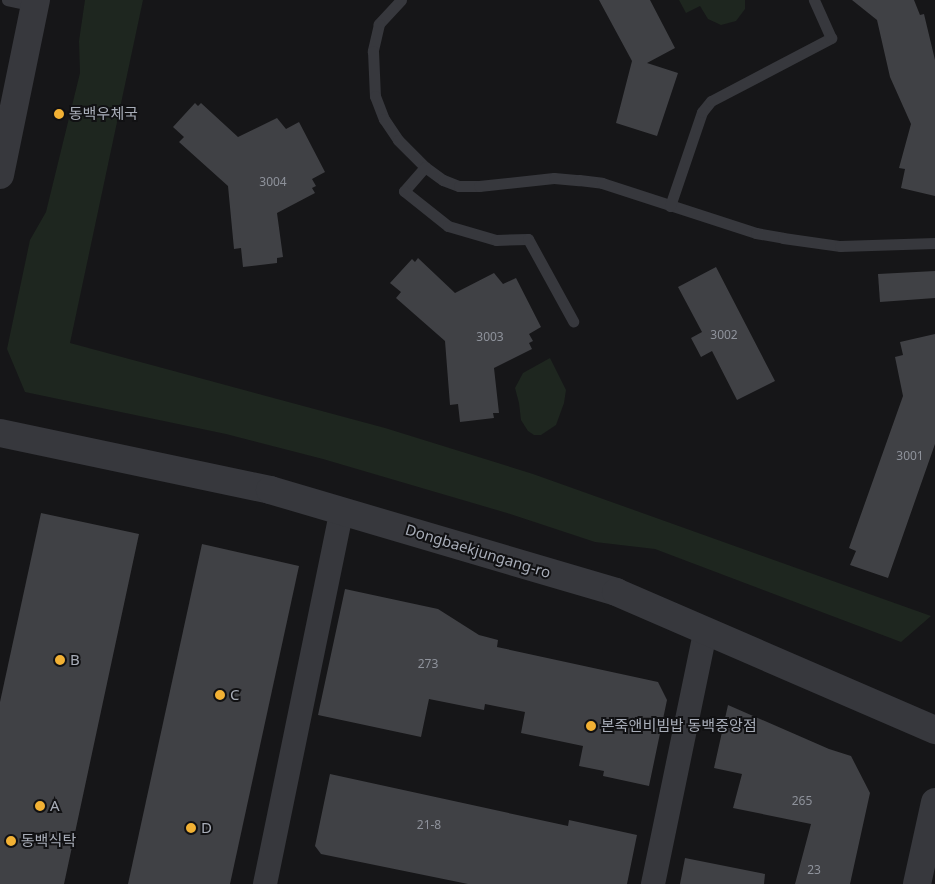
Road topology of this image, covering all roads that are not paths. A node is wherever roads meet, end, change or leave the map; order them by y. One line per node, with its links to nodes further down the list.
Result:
1 (7, 0): 4 (lane)
2 (401, 0): 5 (lane)
3 (814, 0): 7 (lane)
4 (36, 3): 6 (street)
5 (425, 168): 7 (lane); 9 (lane)
6 (0, 175)
7 (670, 206): 8 (lane)
8 (935, 243)
9 (573, 321)
10 (0, 433): 11 (street, Dongbaekjungang-ro)
11 (342, 510): 12 (street, Dongbaekjungang-ro); 15 (street)
12 (705, 632): 13 (street, Dongbaekjungang-ro); 16 (street)
13 (935, 730)
14 (935, 802): 17 (street)
15 (265, 884)
16 (653, 884)
17 (917, 884)

